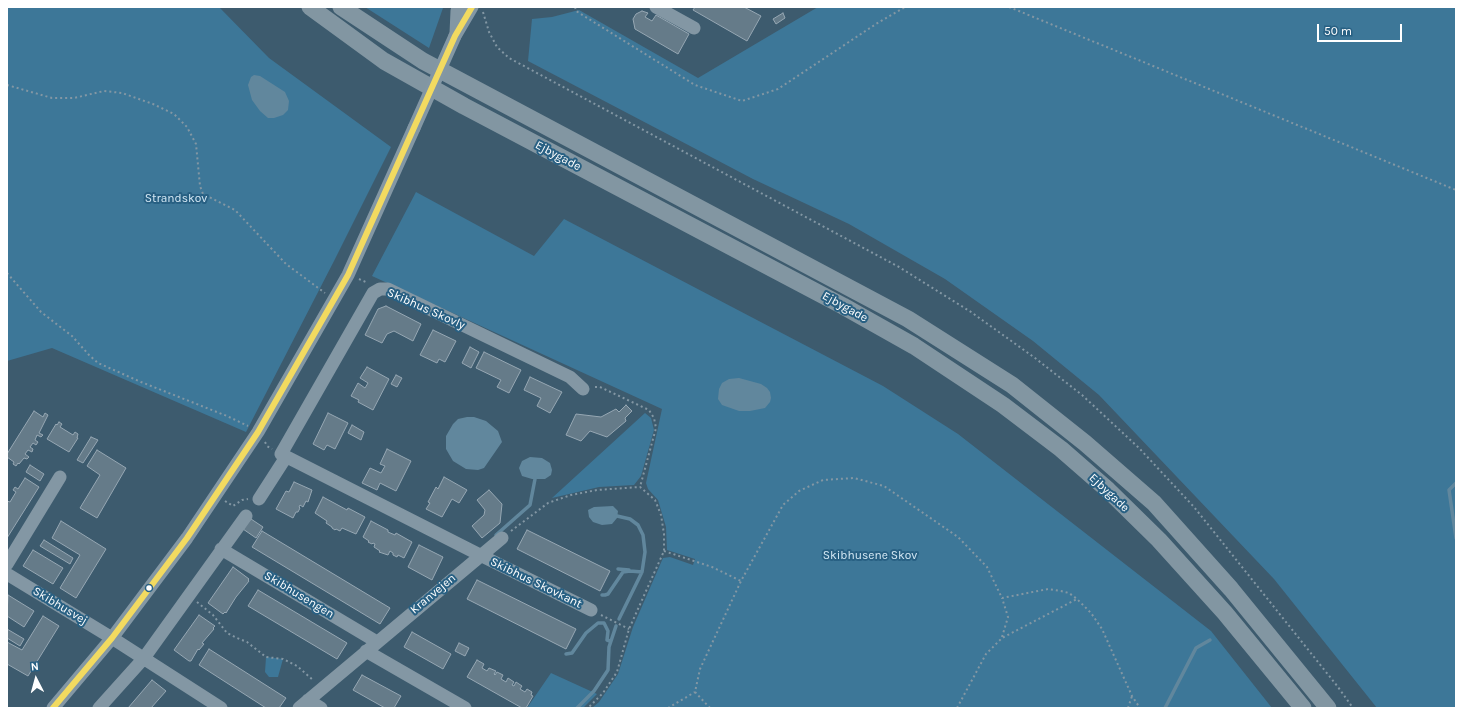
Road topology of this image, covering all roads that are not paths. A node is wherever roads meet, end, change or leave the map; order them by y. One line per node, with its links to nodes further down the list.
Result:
1 (310, 7): 29 (main road, Ejbygade)
2 (341, 7): 30 (main road, Ejbygade)
3 (459, 7): 7 (street)
4 (472, 7): 7 (street)
5 (656, 7): 6 (street)
6 (694, 28)
7 (455, 36): 19 (street, bridge)
8 (583, 389): 9 (street, Skibhus Skovly)
9 (284, 456): 11 (street, Skibhus Skovly); 15 (street)
10 (60, 477): 16 (street)
11 (259, 499)
12 (246, 516): 14 (street)
13 (502, 538): 15 (street, Kranvejen)
14 (221, 549): 20 (street, Skibhusengen); 22 (street)
15 (480, 555): 18 (street, Skibhus Skovkant); 20 (street, Kranvejen)
16 (7, 564)
17 (7, 574): 19 (street, Skibhusvej)
18 (591, 610)
19 (112, 638): 22 (street); 24 (street)
20 (377, 642): 21 (street, Kranvejen)
21 (366, 651): 23 (street, Kranvejen); 28 (street)
22 (144, 658): 25 (street); 26 (street)
23 (303, 704): 27 (street, Kranvejen)
24 (53, 708)
25 (100, 708)
26 (221, 708)
27 (321, 708)
28 (465, 708)
29 (1303, 708)
30 (1328, 708)

